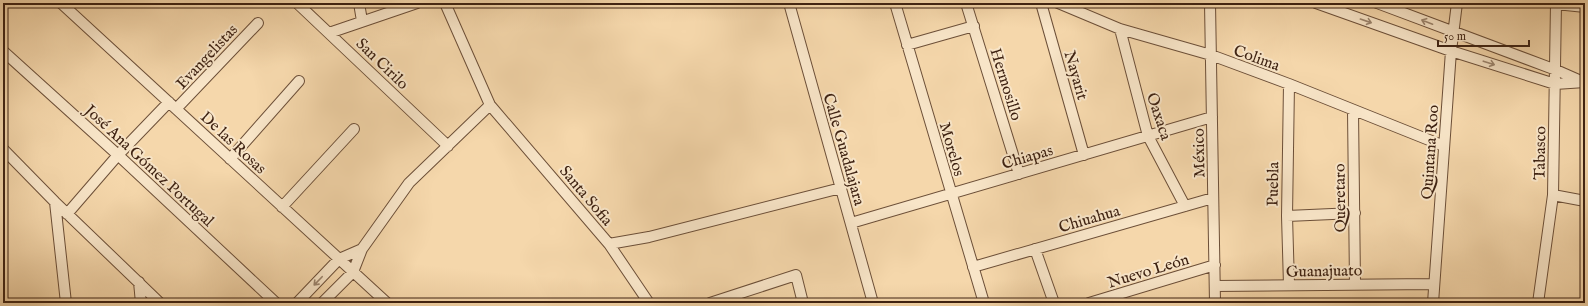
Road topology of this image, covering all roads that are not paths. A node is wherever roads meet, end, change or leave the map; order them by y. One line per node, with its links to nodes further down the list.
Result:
1 (61, 3): 33 (street, De las Rosas)
2 (297, 3): 22 (street, San Cirilo)
3 (359, 3): 18 (street)
4 (417, 3): 18 (street)
5 (445, 3): 32 (street, Santa Sofia)
6 (789, 3): 45 (street, Calle Guadalajara)
7 (895, 3): 23 (street, Morelos)
8 (966, 3): 19 (street, Hermosillo)
9 (1041, 3): 42 (street, Nayarit)
10 (1058, 3): 20 (street, Colima)
11 (1210, 3): 26 (street, México)
12 (1316, 3): 25 (street, one-way to 25)
13 (1377, 3): 21 (street, one-way to 13)
14 (1457, 3): 21 (street, Quintana Roo)
15 (1556, 3): 16 (street); 27 (street, Tabasco)
16 (1585, 7)
17 (258, 22): 33 (street, Evangelistas)
18 (362, 22): 22 (street)
19 (974, 26): 23 (street); 44 (street, Hermosillo)
20 (1120, 29): 26 (street, Colima); 37 (street, Oaxaca)
21 (1454, 32): 25 (street, Quintana Roo); 27 (street)
22 (329, 33): 38 (street, San Cirilo)
23 (907, 45): 46 (street, Morelos)
24 (3, 51): 41 (street, José Ana Gómez Portugal)
25 (1451, 51): 31 (street, one-way to 31); 39 (street, Quintana Roo)
26 (1211, 56): 30 (street, Colima); 35 (street, México)
27 (1556, 70): 29 (street); 31 (street, Tabasco)
28 (299, 81): 43 (street)
29 (1583, 81): 31 (street)
30 (1289, 84): 34 (street, Colima); 55 (street, Puebla)
31 (1555, 84): 47 (street, Tabasco)
32 (490, 105): 38 (street); 57 (street, Santa Sofia)
33 (172, 106): 41 (street, Evangelistas); 43 (street, De las Rosas)
34 (1354, 111): 39 (street, Colima); 53 (street, Queretaro)
35 (1212, 117): 37 (street, Chiapas); 48 (street, México)
36 (354, 129): 52 (street)
37 (1148, 136): 42 (street, Chiapas); 51 (street, Oaxaca)
38 (448, 146): 58 (street)
39 (1444, 146): 66 (street, Quintana Roo)
40 (3, 149): 50 (street)
41 (118, 155): 54 (street, Evangelistas); 72 (street, José Ana Gómez Portugal)
42 (1084, 155): 44 (street, Chiapas)
43 (230, 159): 52 (street, De las Rosas)
44 (1019, 174): 46 (street, Chiapas)
45 (841, 188): 56 (street, Calle Guadalajara); 57 (street, Santa Sofia)
46 (950, 194): 56 (street, Chiapas); 62 (street, Morelos)
47 (1554, 195): 49 (street); 85 (street, Tabasco)
48 (1213, 198): 51 (street, Chiuahua); 61 (street, México)
49 (1585, 201)
50 (55, 202): 54 (street); 69 (street)
51 (1185, 206): 59 (street, Chiuahua)
52 (282, 207): 60 (street, De las Rosas)
53 (1354, 213): 55 (street); 65 (street, Queretaro)
54 (67, 214): 64 (street)
55 (1287, 216): 67 (street, Puebla)
56 (851, 223): 79 (street, Calle Guadalajara)
57 (609, 244): 76 (street)
58 (362, 249): 60 (street); 63 (street)
59 (1035, 249): 62 (street, Chiuahua); 81 (street)
60 (339, 259): 63 (street, De las Rosas); 73 (street, one-way to 73)
61 (1215, 265): 68 (street, México); 82 (street, Nuevo León)
62 (973, 267): 80 (street, Morelos)
63 (353, 272): 74 (street); 75 (street, De las Rosas)
64 (139, 282): 70 (street); 71 (street)
65 (1355, 284): 66 (street, Guanajuato); 67 (street, Guanajuato)
66 (1434, 284): 84 (street, Quintana Roo)
67 (1289, 285): 68 (street, Guanajuato)
68 (1215, 286): 83 (street, México)
69 (66, 303)
70 (141, 303)
71 (160, 303)
72 (276, 303)
73 (297, 303)
74 (322, 303)
75 (387, 303)
76 (649, 303)
77 (710, 303): 78 (street)
78 (803, 303)
79 (873, 303)
80 (984, 303)
81 (1054, 303)
82 (1089, 303)
83 (1215, 303)
84 (1432, 303)
85 (1538, 303)

